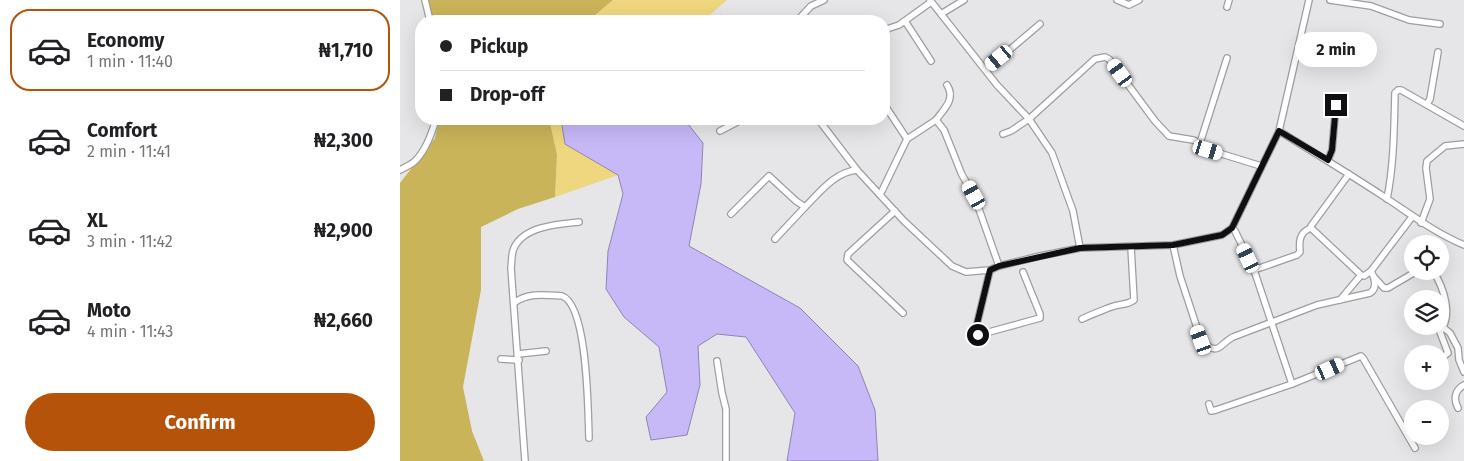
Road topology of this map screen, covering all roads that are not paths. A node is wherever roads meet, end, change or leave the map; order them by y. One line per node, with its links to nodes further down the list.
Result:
1 (425, 0): 12 (street)
2 (824, 0): 13 (street)
3 (964, 0): 11 (street)
4 (1118, 0): 5 (street)
5 (1139, 0)
6 (1229, 0): 10 (street)
7 (1308, 0): 33 (street)
8 (1330, 0): 16 (street)
9 (931, 1): 11 (street); 14 (street)
10 (1227, 7)
11 (941, 14): 21 (street)
12 (429, 15)
13 (804, 15)
14 (905, 21): 17 (street); 20 (street)
15 (1040, 24): 21 (street)
16 (1440, 24)
17 (890, 28)
18 (1438, 52): 23 (street)
19 (1227, 58): 36 (street)
20 (931, 61)
21 (986, 70): 26 (street)
22 (947, 85): 27 (street)
23 (1427, 104): 31 (street); 44 (street)
24 (1336, 105): 38 (street)
25 (890, 113): 35 (street)
26 (1029, 119): 34 (street); 36 (street); 57 (street)
27 (936, 120): 35 (street); 58 (street)
28 (434, 125): 40 (street)
29 (732, 125): 32 (street)
30 (823, 125): 41 (street)
31 (1464, 126)
32 (720, 131)
33 (1279, 131): 38 (street); 39 (street)
34 (1003, 134)
35 (907, 139): 43 (street)
36 (1200, 144): 39 (street)
37 (1464, 144): 50 (street)
38 (1328, 160): 42 (street)
39 (1261, 166): 51 (street)
40 (400, 170)
41 (858, 170): 43 (street); 45 (street)
42 (1349, 174): 44 (street); 52 (street)
43 (880, 195): 46 (street)
44 (1387, 199): 48 (street)
45 (805, 207): 47 (street); 53 (street)
46 (895, 211): 59 (street); 67 (street)
47 (731, 214)
48 (1412, 217): 50 (street); 62 (street)
49 (579, 222): 66 (street)
50 (1421, 223): 55 (street)
51 (1232, 228): 54 (street); 60 (street)
52 (1311, 228): 60 (street); 63 (street)
53 (775, 239)
54 (1173, 245): 56 (street); 69 (street)
55 (1464, 245)
56 (1131, 247): 57 (street); 68 (street)
57 (1080, 248): 58 (street)
58 (999, 266): 59 (street)
59 (990, 270): 61 (street)
60 (1254, 270): 69 (street)
61 (1023, 272)
62 (1372, 273): 63 (street); 64 (street); 65 (street)
63 (1361, 275): 65 (street)
64 (1404, 279)
65 (1340, 300): 69 (street)
66 (514, 303): 72 (street); 81 (street)
67 (903, 313)
68 (1082, 319)
69 (1271, 323): 77 (street)
70 (1449, 331): 76 (street)
71 (546, 351): 72 (street)
72 (518, 354): 74 (street)
73 (501, 359): 74 (street)
74 (519, 360): 83 (street)
75 (717, 362): 84 (street)
76 (1464, 372)
77 (1292, 384): 79 (street); 82 (street)
78 (1464, 385): 80 (street)
79 (1209, 404)
80 (1458, 408)
81 (589, 438)
82 (1415, 448)
83 (525, 461)
84 (726, 461)

